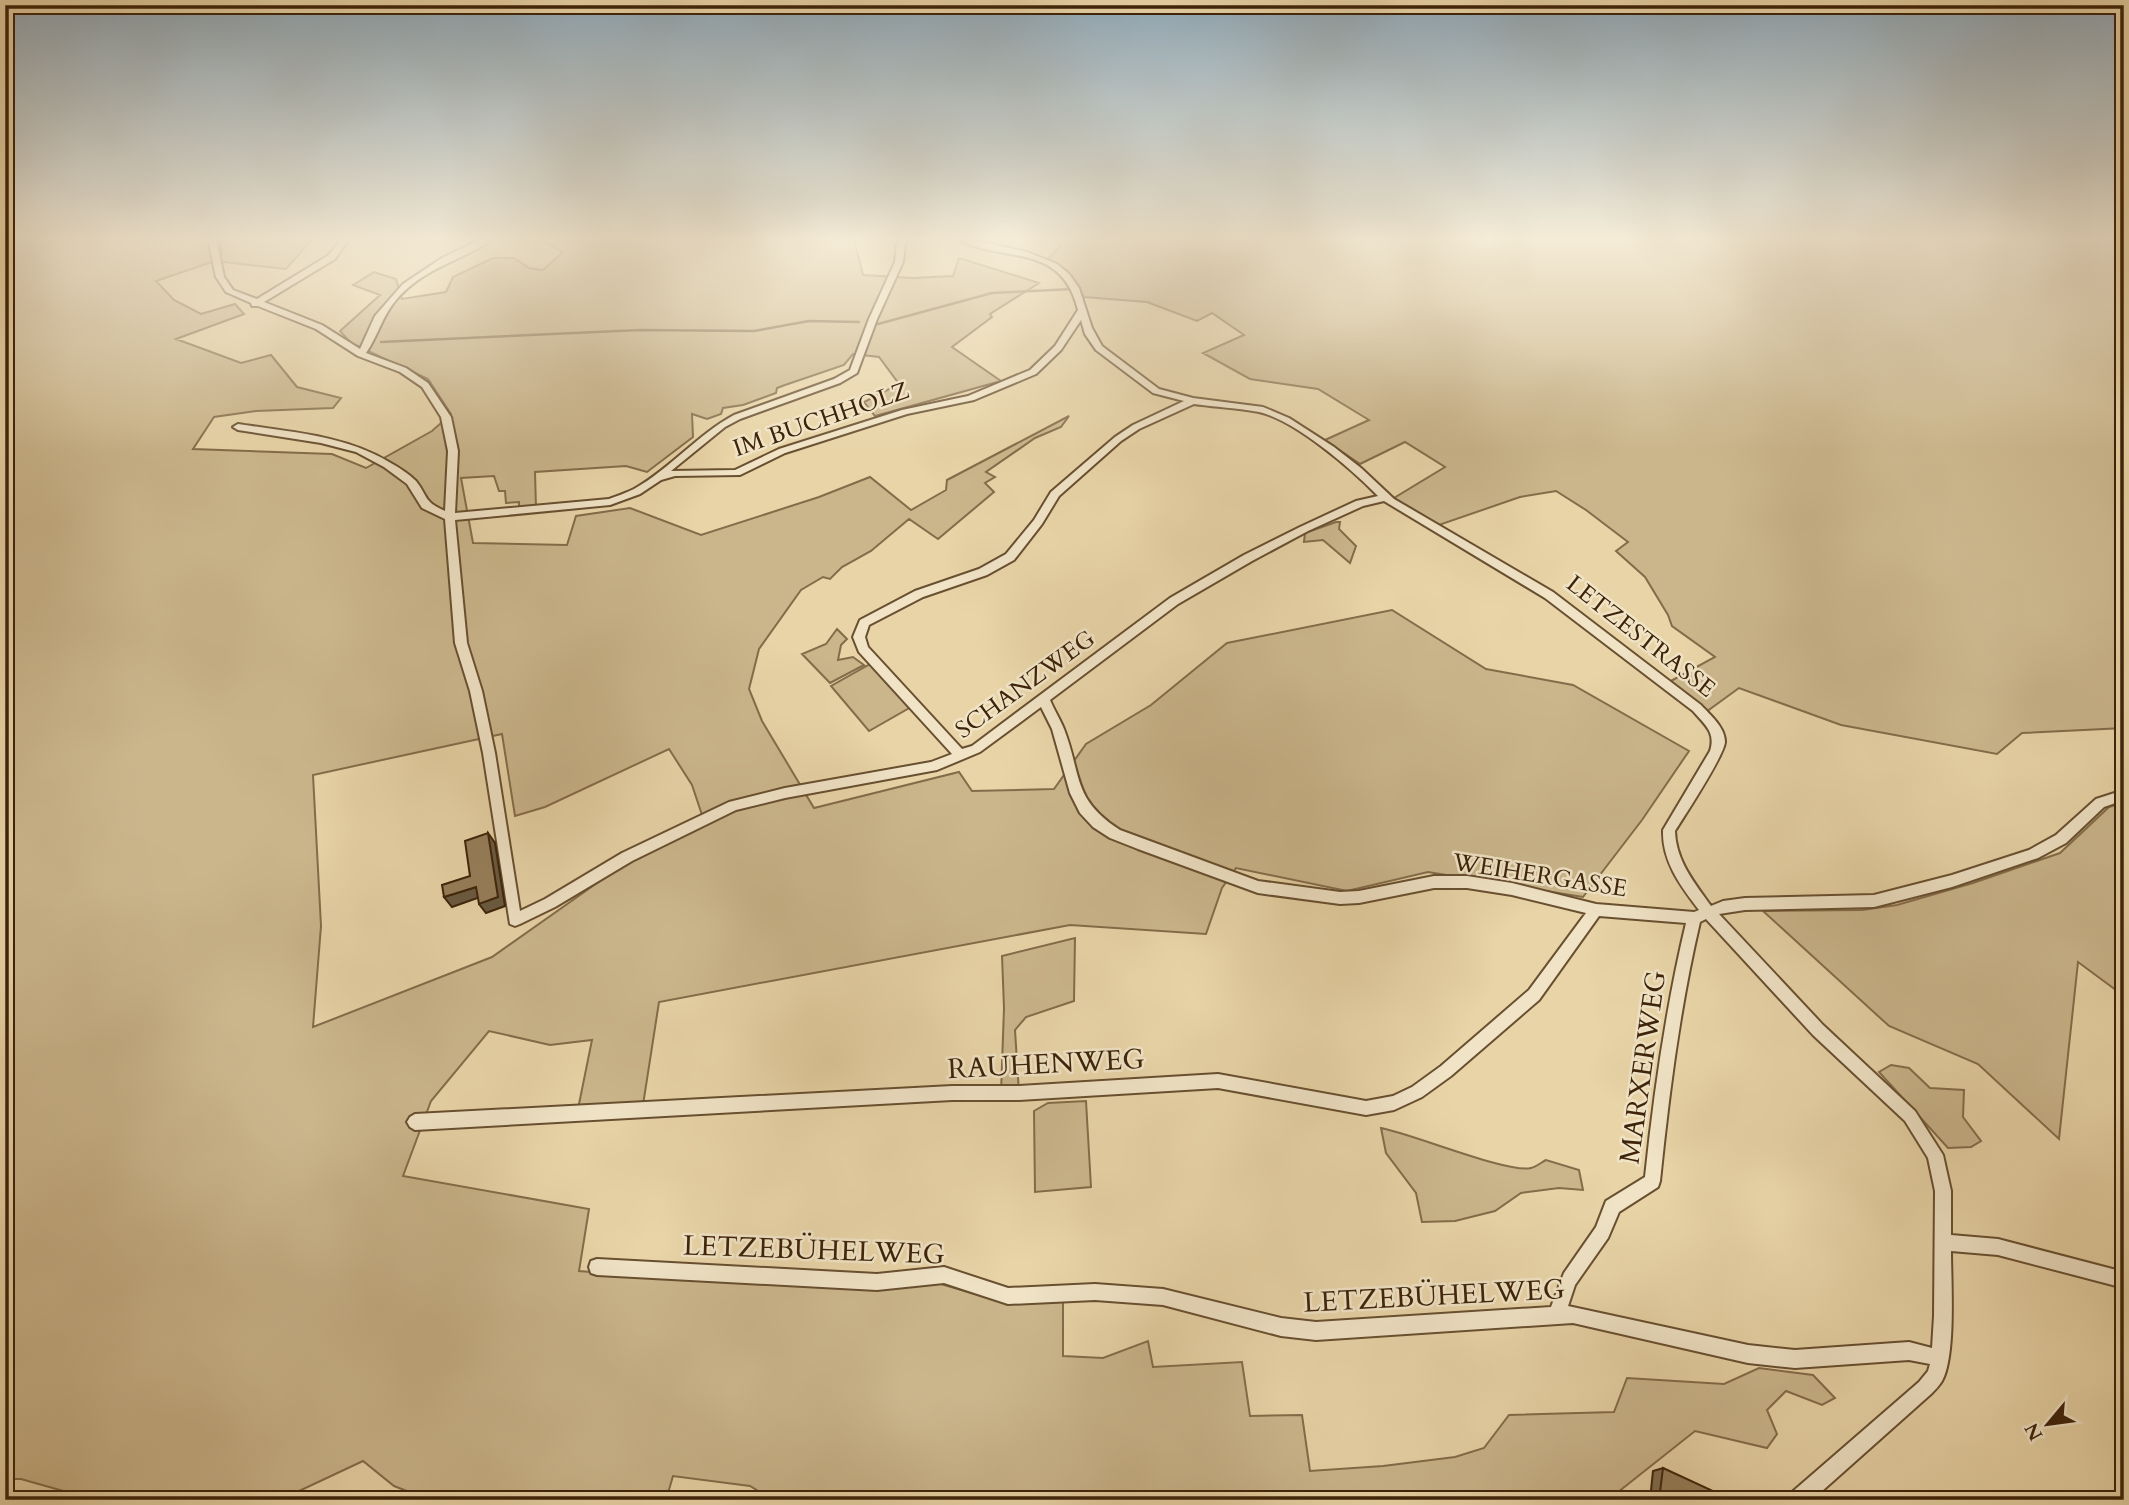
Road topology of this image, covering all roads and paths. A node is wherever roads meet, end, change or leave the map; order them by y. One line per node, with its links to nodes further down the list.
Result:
1 (270, 309): 5 (street)
2 (385, 309): 5 (street)
3 (877, 309): 8 (street)
4 (1083, 310): 6 (street, LETZESTRASSE); 8 (street, IM BUCHHOLZ)
5 (361, 354): 9 (street)
6 (1193, 401): 10 (street, LETZESTRASSE); 14 (street)
7 (239, 428): 11 (street)
8 (657, 478): 12 (street, IM BUCHHOLZ)
9 (450, 495): 11 (street); 12 (street)
10 (1386, 497): 13 (street, SCHANZWEG); 17 (street, LETZESTRASSE)
11 (426, 506): 12 (street)
12 (450, 517): 14 (street, SCHANZWEG)
13 (1043, 699): 14 (street, SCHANZWEG); 16 (street, WEIHERGASSE)
14 (961, 756)
15 (2124, 795): 17 (street, WEIHERGASSE)
16 (1596, 910): 17 (street, WEIHERGASSE); 18 (street, RAUHENWEG)
17 (1701, 915): 19 (street, LETZESTRASSE); 22 (street, MARXERWEG)
18 (415, 1122)
19 (1942, 1242): 21 (street); 23 (street, LETZESTRASSE)
20 (597, 1267): 22 (street, LETZEBÜHELWEG)
21 (2124, 1280)
22 (1556, 1314): 23 (street, LETZEBÜHELWEG)
23 (1940, 1358): 24 (street, LETZESTRASSE)
24 (1798, 1500)

